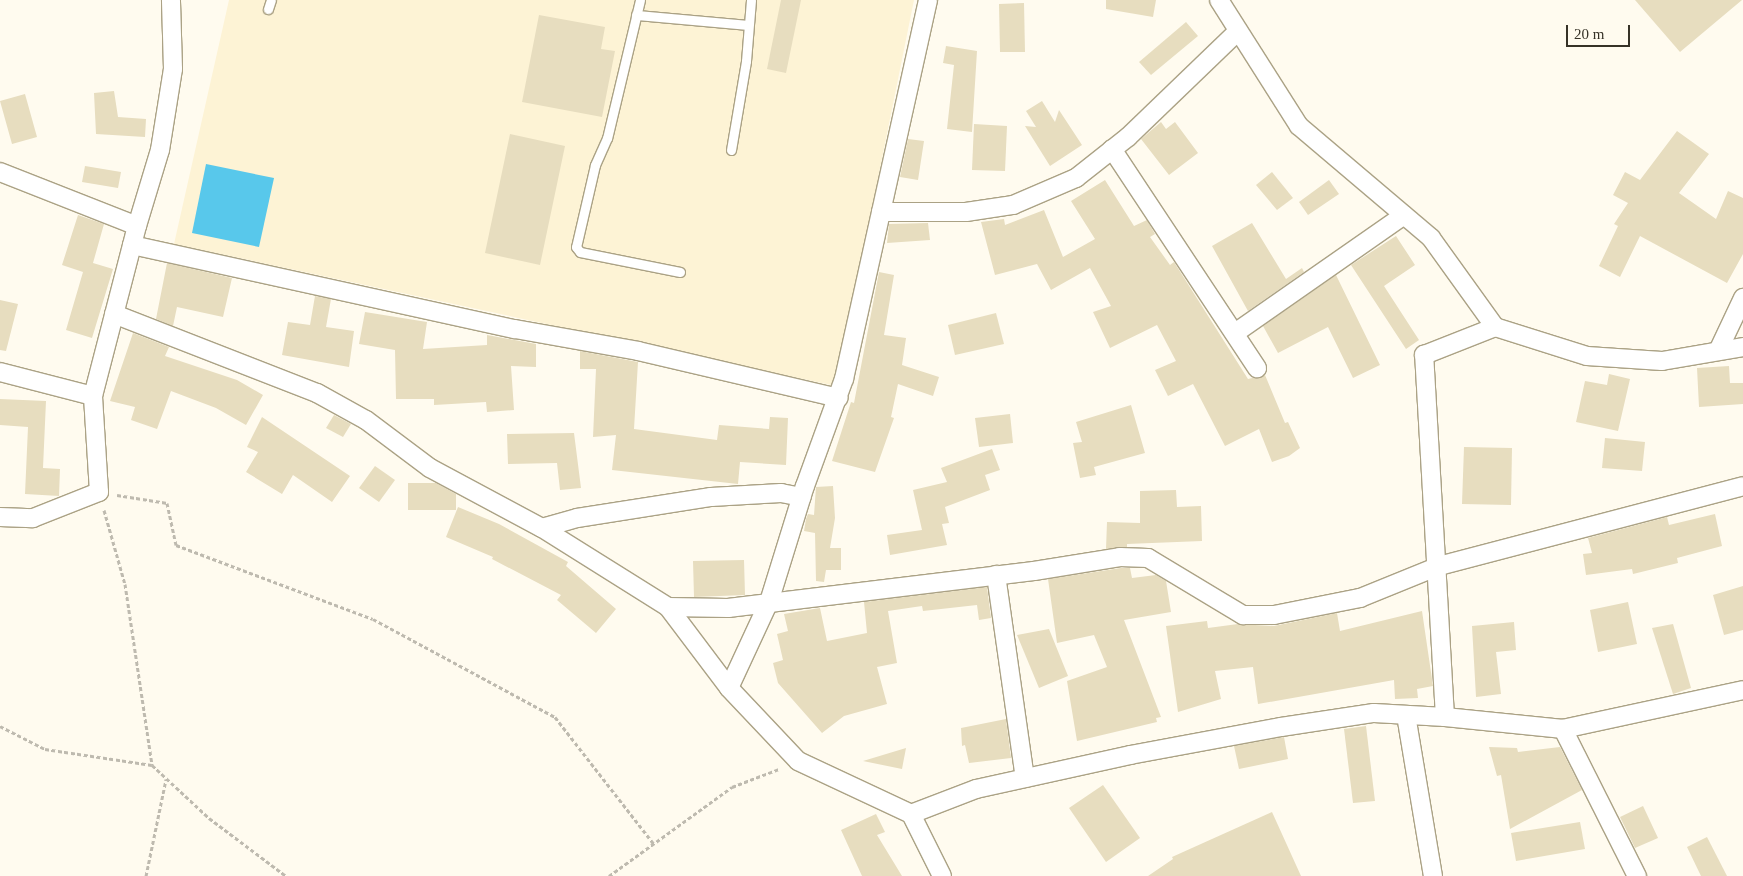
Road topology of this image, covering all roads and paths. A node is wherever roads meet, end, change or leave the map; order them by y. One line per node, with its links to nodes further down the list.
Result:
1 (170, 0): 14 (street)
2 (640, 0): 6 (lane)
3 (751, 0): 7 (lane)
4 (928, 0): 12 (street)
5 (1218, 0): 8 (street)
6 (636, 15): 7 (lane); 16 (lane)
7 (747, 25): 10 (lane)
8 (1237, 32): 9 (street); 13 (street)
9 (1112, 149): 12 (street); 20 (street)
10 (731, 150)
11 (0, 172): 14 (street)
12 (881, 212): 26 (street)
13 (1404, 215): 19 (street); 20 (street)
14 (137, 226): 15 (street)
15 (132, 245): 18 (street); 26 (street)
16 (680, 272)
17 (1743, 298): 22 (street)
18 (114, 314): 25 (street); 31 (street)
19 (1495, 327): 22 (street); 32 (street)
20 (1235, 333): 23 (street)
21 (1743, 347): 22 (street)
22 (1718, 351)
23 (1258, 368)
24 (0, 372): 25 (street)
25 (94, 396): 28 (street)
26 (838, 398): 29 (street)
27 (1743, 486): 32 (street)
28 (99, 492): 30 (street); 43 (path); 47 (path)
29 (802, 498): 31 (street); 34 (street)
30 (0, 517)
31 (542, 528): 35 (street)
32 (1438, 566): 33 (street); 39 (street)
33 (996, 575): 34 (street); 45 (street)
34 (769, 602): 35 (street); 36 (street)
35 (668, 607): 36 (street)
36 (728, 688): 42 (street)
37 (1743, 690): 41 (street)
38 (1406, 714): 39 (street); 45 (street); 52 (street)
39 (1445, 716): 41 (street)
40 (0, 726): 43 (path)
41 (1564, 730): 53 (street)
42 (798, 761): 46 (street); 47 (path)
43 (152, 765): 44 (path)
44 (166, 778): 48 (path); 49 (path)
45 (1025, 778): 46 (street)
46 (911, 814): 51 (street)
47 (654, 844): 50 (path)
48 (146, 876)
49 (286, 876)
50 (610, 876)
51 (942, 876)
52 (1433, 876)
53 (1637, 876)

